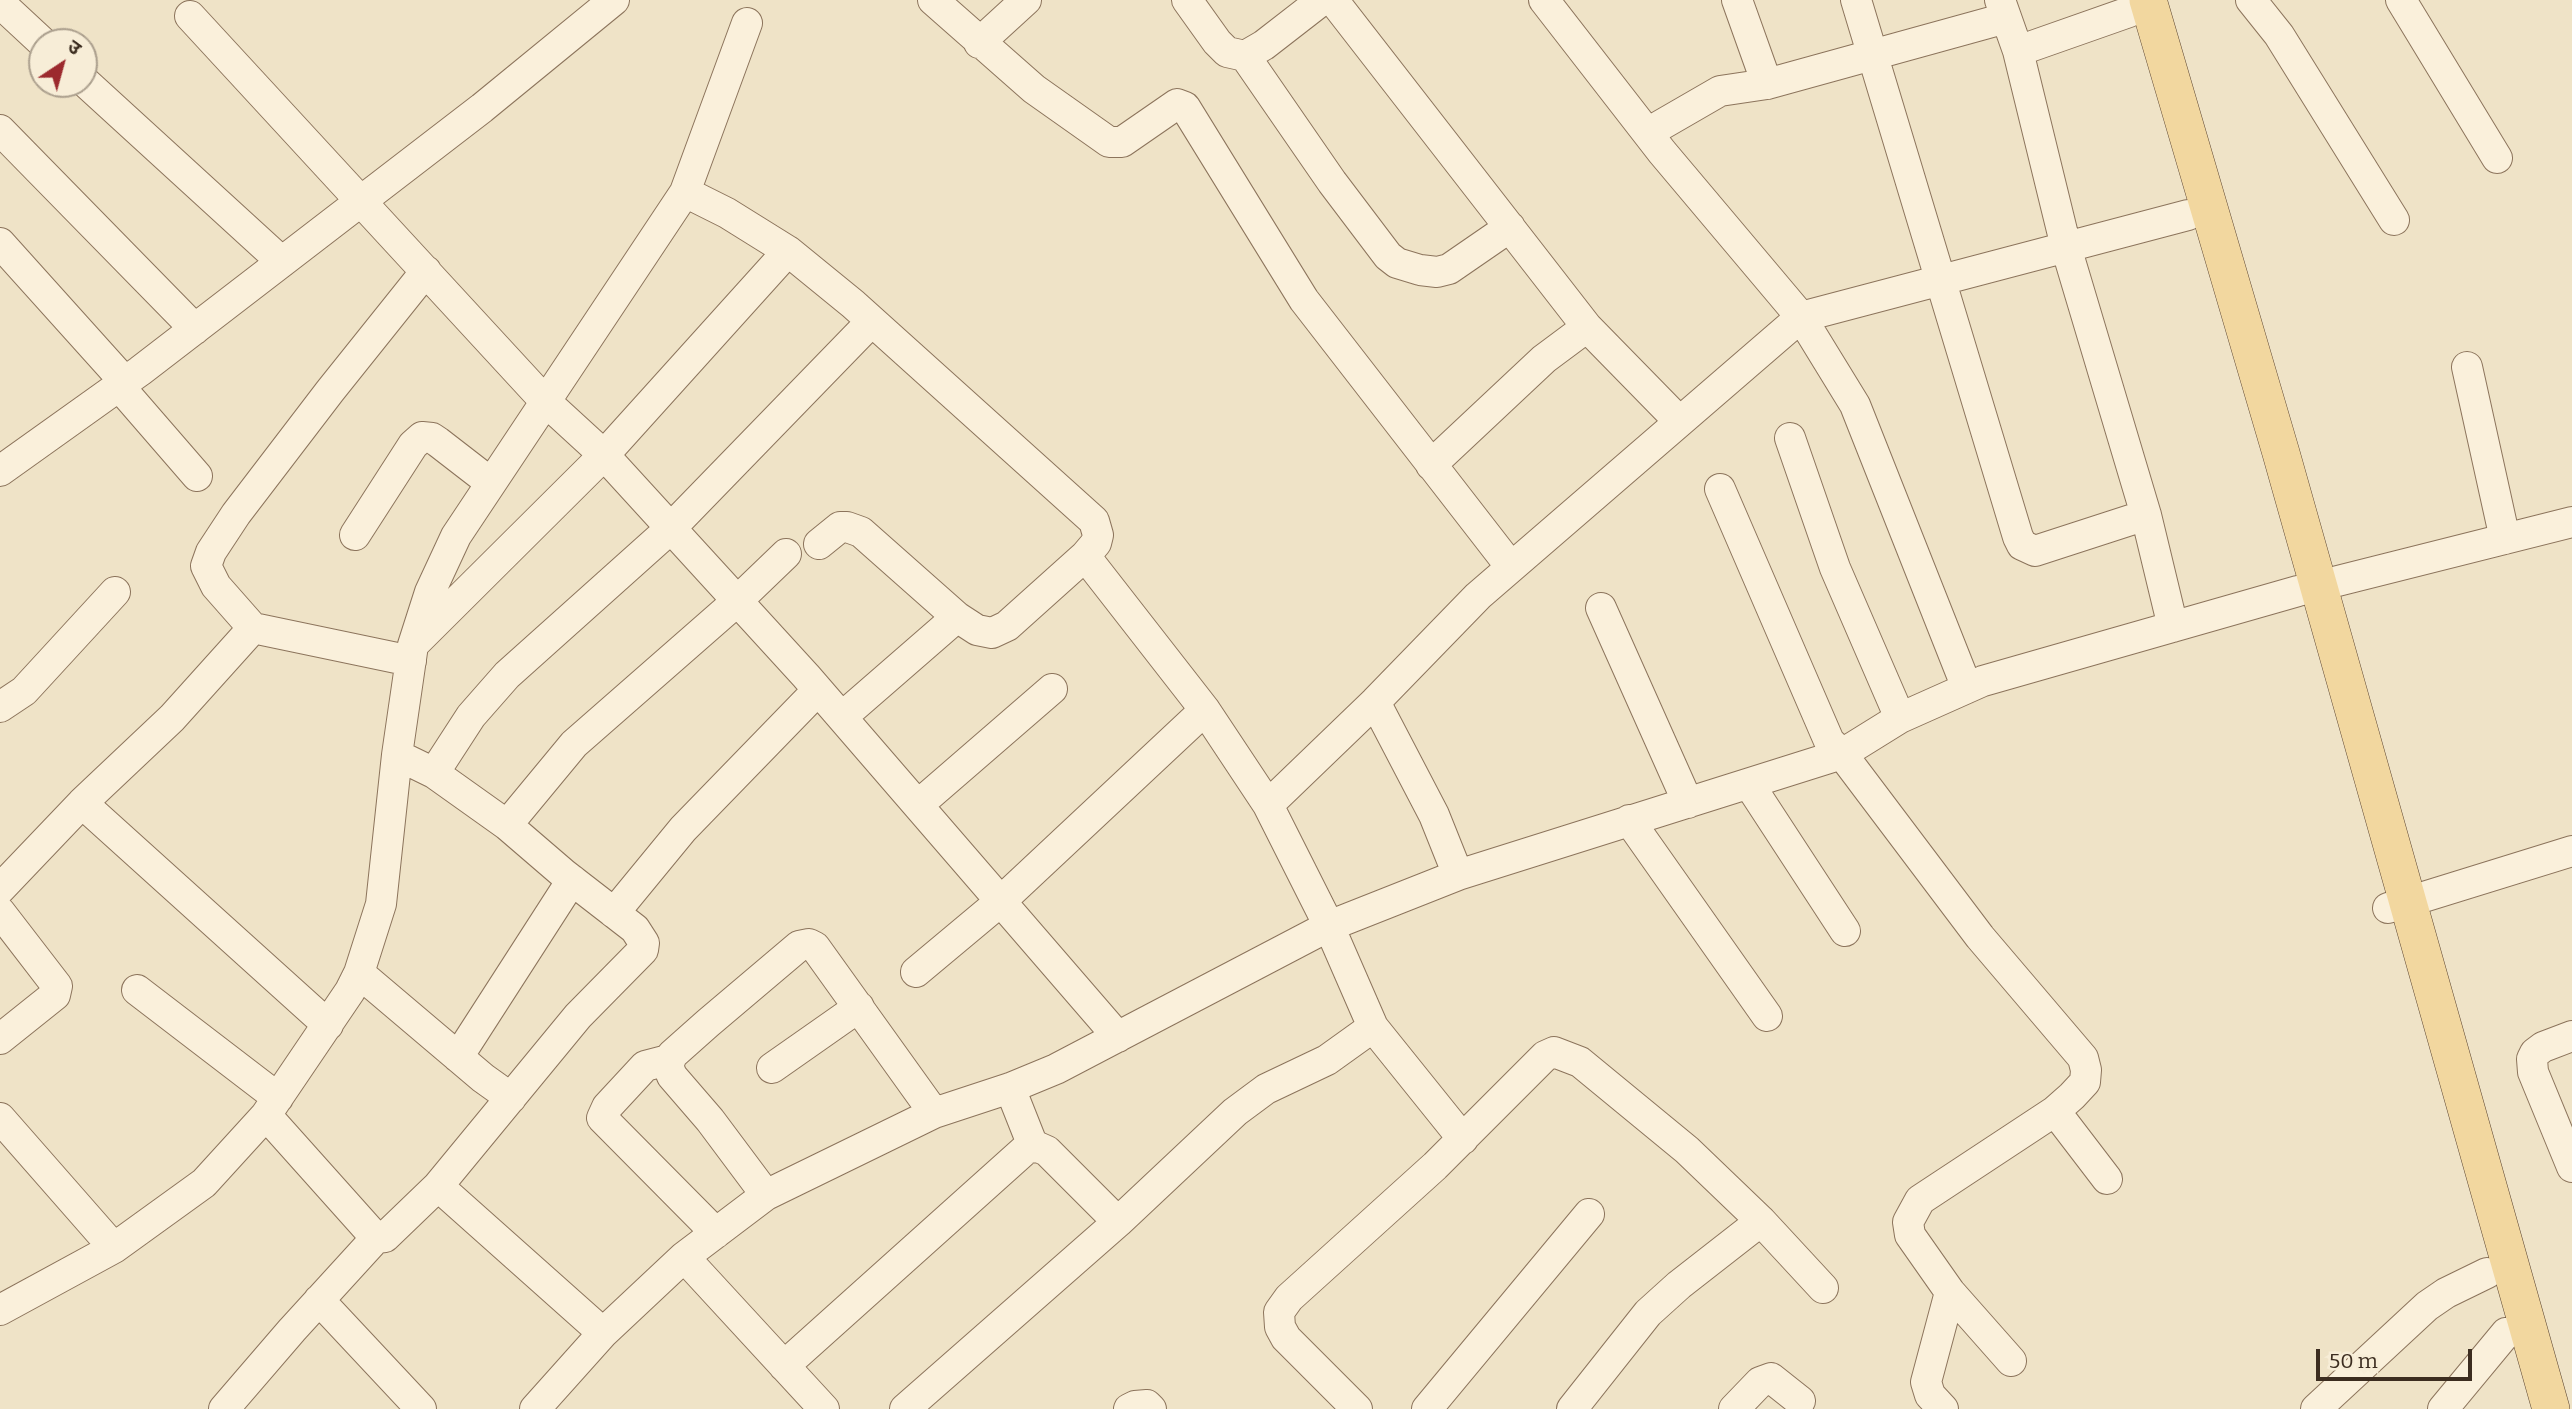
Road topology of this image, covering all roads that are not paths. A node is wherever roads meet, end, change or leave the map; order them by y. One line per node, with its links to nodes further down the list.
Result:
1 (614, 0): 28 (street)
2 (933, 0): 18 (street)
3 (1027, 0): 18 (street)
4 (1186, 0): 21 (street)
5 (1322, 0): 21 (street)
6 (1333, 0): 31 (street)
7 (1544, 0): 25 (street)
8 (1737, 0): 22 (street)
9 (1856, 0): 20 (street)
10 (2251, 0): 30 (street)
11 (2401, 0): 26 (street)
12 (0, 3): 17 (street)
13 (2134, 4): 19 (street); 29 (main road); 62 (main road)
14 (2003, 9): 19 (street); 20 (street)
15 (190, 16): 28 (street)
16 (747, 23): 27 (street)
17 (28, 29)
18 (979, 43): 48 (street)
19 (2018, 51): 32 (street)
20 (1873, 55): 22 (street); 37 (street)
21 (1245, 56): 31 (street)
22 (1767, 85): 25 (street)
23 (98, 94): 35 (street)
24 (0, 130): 41 (street)
25 (1648, 132): 38 (street)
26 (2497, 158)
27 (685, 192): 33 (street); 44 (street)
28 (360, 201): 35 (street); 36 (street)
29 (2188, 215): 32 (street); 62 (main road)
30 (2395, 220)
31 (1510, 227): 40 (street)
32 (2066, 247): 37 (street); 53 (street)
33 (788, 251): 39 (street); 47 (street)
34 (6, 260): 43 (street)
35 (282, 262): 41 (street)
36 (426, 271): 44 (street); 68 (street)
37 (1939, 281): 38 (street); 53 (street)
38 (1801, 317): 45 (street); 70 (street)
39 (871, 321): 55 (street); 60 (street)
40 (1587, 327): 45 (street); 48 (street)
41 (195, 329): 43 (street)
42 (2467, 367): 57 (street)
43 (122, 384): 49 (street); 50 (street)
44 (544, 400): 47 (street); 51 (street)
45 (1679, 421): 61 (street)
46 (1790, 438): 77 (street)
47 (604, 455): 55 (street); 69 (street)
48 (1431, 465): 61 (street)
49 (0, 471)
50 (197, 476)
51 (491, 483): 56 (street); 69 (street)
52 (1720, 489): 78 (street)
53 (2146, 515): 67 (street)
54 (2572, 522): 57 (street)
55 (670, 529): 64 (street); 80 (street)
56 (355, 535)
57 (2505, 539): 62 (street)
58 (820, 544): 66 (street)
59 (786, 554): 64 (street)
60 (1085, 556): 66 (street); 75 (street)
61 (1511, 567): 73 (street)
62 (2308, 589): 67 (street); 93 (main road)
63 (115, 592): 74 (street)
64 (737, 600): 72 (street); 87 (street)
65 (1601, 608): 83 (street)
66 (957, 617): 76 (street)
67 (2173, 627): 70 (street)
68 (253, 628): 69 (street); 82 (street)
69 (412, 653): 79 (street)
70 (1967, 688): 77 (street)
71 (1052, 689): 84 (street)
72 (818, 690): 76 (street); 95 (street)
73 (1375, 702): 85 (street); 89 (street)
74 (0, 707)
75 (1205, 710): 85 (street); 92 (street)
76 (842, 717): 84 (street)
77 (1900, 718): 78 (street)
78 (1842, 754): 81 (street); 114 (street)
79 (397, 755): 80 (street); 99 (street)
80 (434, 773): 87 (street)
81 (1749, 784): 83 (street); 97 (street)
82 (82, 803): 91 (street); 103 (street)
83 (1688, 803): 86 (street)
84 (918, 805): 92 (street)
85 (1268, 805): 96 (street)
86 (1629, 820): 89 (street); 102 (street)
87 (507, 825): 90 (street)
88 (2569, 861): 93 (street)
89 (1458, 875): 96 (street)
90 (572, 880): 95 (street); 108 (street)
91 (0, 889)
92 (1001, 901): 98 (street); 106 (street)
93 (2398, 906): 130 (main road); 136 (main road)
94 (0, 912): 107 (street)
95 (614, 913): 112 (street)
96 (1329, 926): 104 (street); 106 (street)
97 (1845, 930)
98 (916, 972)
99 (359, 973): 103 (street); 108 (street)
100 (137, 990): 113 (street)
101 (859, 1007): 109 (street); 110 (street); 115 (street)
102 (1767, 1016)
103 (328, 1025): 113 (street)
104 (1373, 1027): 117 (street); 125 (street)
105 (2572, 1036): 119 (street)
106 (1118, 1037): 111 (street)
107 (0, 1039)
108 (458, 1057): 112 (street)
109 (668, 1060): 122 (street); 126 (street)
110 (772, 1068)
111 (1010, 1088): 115 (street); 118 (street)
112 (511, 1098): 121 (street)
113 (272, 1106): 127 (street); 128 (street)
114 (2055, 1111): 120 (street); 132 (street)
115 (934, 1113): 122 (street)
116 (0, 1118): 128 (street)
117 (1463, 1139): 124 (street); 140 (street)
118 (1033, 1146): 125 (street); 138 (street)
119 (2572, 1167)
120 (2107, 1179)
121 (438, 1186): 127 (street); 135 (street)
122 (766, 1195): 126 (street)
123 (1589, 1214): 148 (street)
124 (1761, 1221): 131 (street); 149 (street)
125 (1118, 1223): 145 (street)
126 (716, 1233): 129 (street)
127 (376, 1238): 133 (street)
128 (114, 1248): 134 (street)
129 (684, 1257): 135 (street); 138 (street)
130 (2487, 1273): 136 (main road); 152 (street)
131 (1823, 1288)
132 (1950, 1292): 137 (street); 151 (street)
133 (319, 1300): 141 (street); 142 (street)
134 (0, 1310)
135 (603, 1333): 143 (street)
136 (2519, 1351): 153 (street); 154 (main road); 155 (main road)
137 (2011, 1361)
138 (784, 1366): 144 (street)
139 (1800, 1401): 150 (street)
140 (1338, 1403)
141 (228, 1407)
142 (421, 1409)
143 (535, 1409)
144 (824, 1409)
145 (905, 1409)
146 (1129, 1409): 147 (street)
147 (1152, 1409)
148 (1427, 1409)
149 (1572, 1409)
150 (1734, 1409)
151 (1943, 1409)
152 (2316, 1409)
153 (2443, 1409)
154 (2528, 1409)
155 (2551, 1409)

